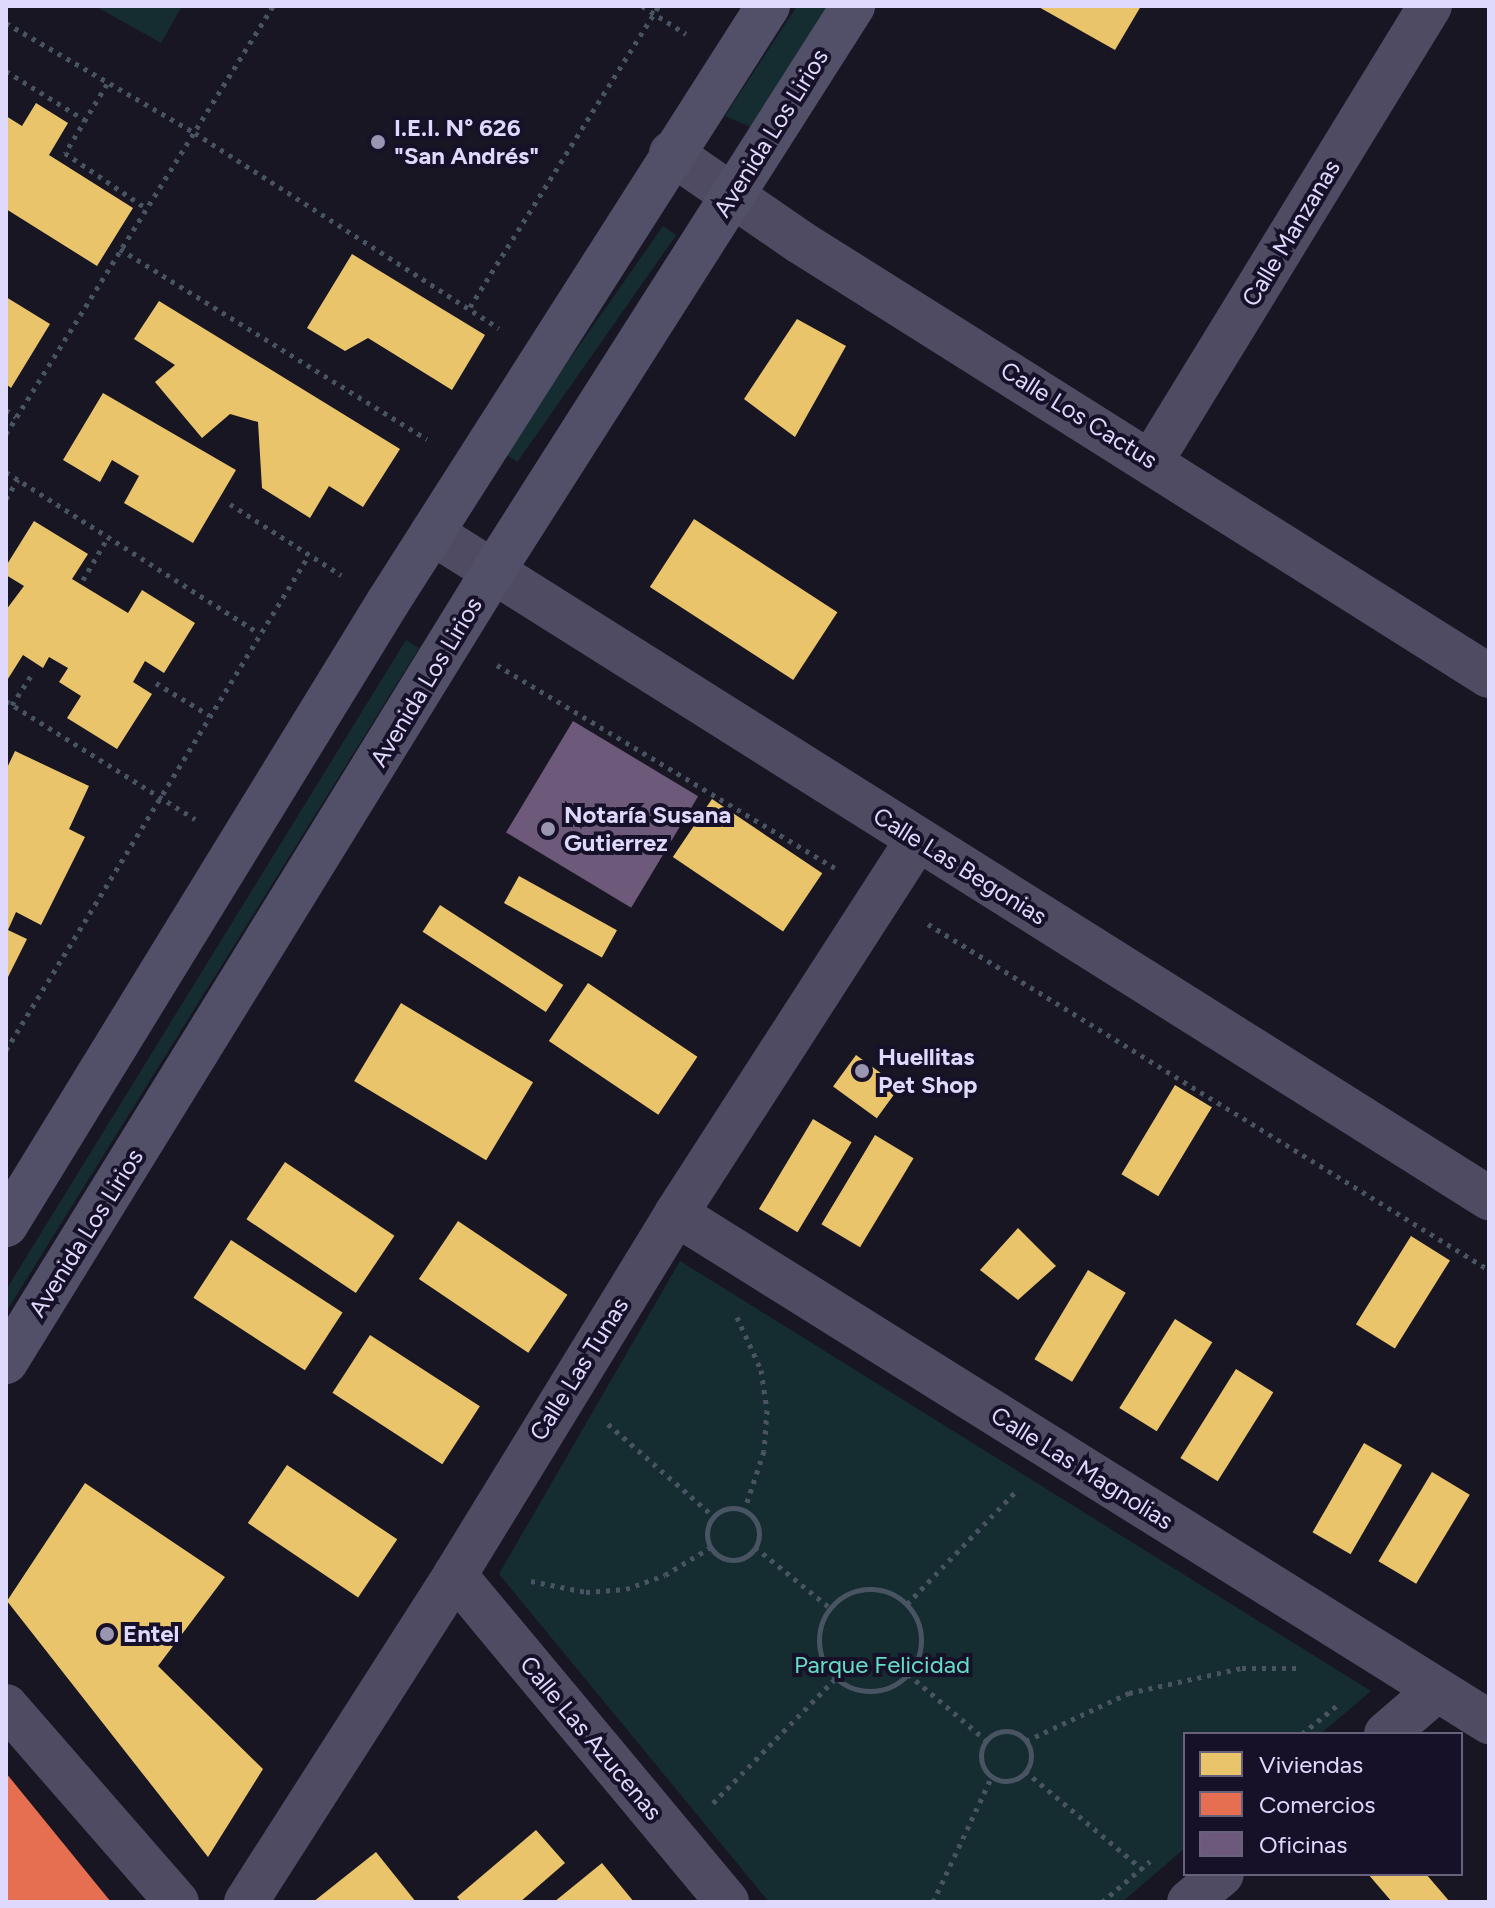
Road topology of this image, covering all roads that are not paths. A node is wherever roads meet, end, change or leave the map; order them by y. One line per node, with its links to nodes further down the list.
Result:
1 (768, 6): 4 (main road)
2 (853, 6): 5 (main road, Avenida Los Lirios)
3 (1430, 6): 6 (street, Calle Manzanas)
4 (671, 153): 5 (street, Calle Los Cactus); 7 (main road)
5 (732, 195): 6 (street, Calle Los Cactus); 8 (main road, Avenida Los Lirios)
6 (1152, 460): 9 (street, Calle Los Cactus)
7 (432, 533): 8 (street, Calle Las Begonias); 13 (main road)
8 (494, 570): 10 (street, Calle Las Begonias); 14 (main road, Avenida Los Lirios)
9 (1489, 676)
10 (918, 839): 11 (street, Calle Las Begonias); 12 (street, Calle Las Tunas)
11 (1489, 1198)
12 (676, 1214): 15 (street, Calle Las Tunas); 16 (street, Calle Las Magnolias)
13 (6, 1225)
14 (6, 1362)
15 (455, 1575): 22 (street, Calle Las Tunas); 23 (street, Calle Las Azucenas)
16 (1437, 1690): 18 (street, Calle Las Magnolias); 19 (street)
17 (6, 1706): 21 (street)
18 (1489, 1722)
19 (1388, 1732)
20 (1220, 1876): 24 (street)
21 (177, 1902)
22 (246, 1902)
23 (727, 1902)
24 (1189, 1902)

